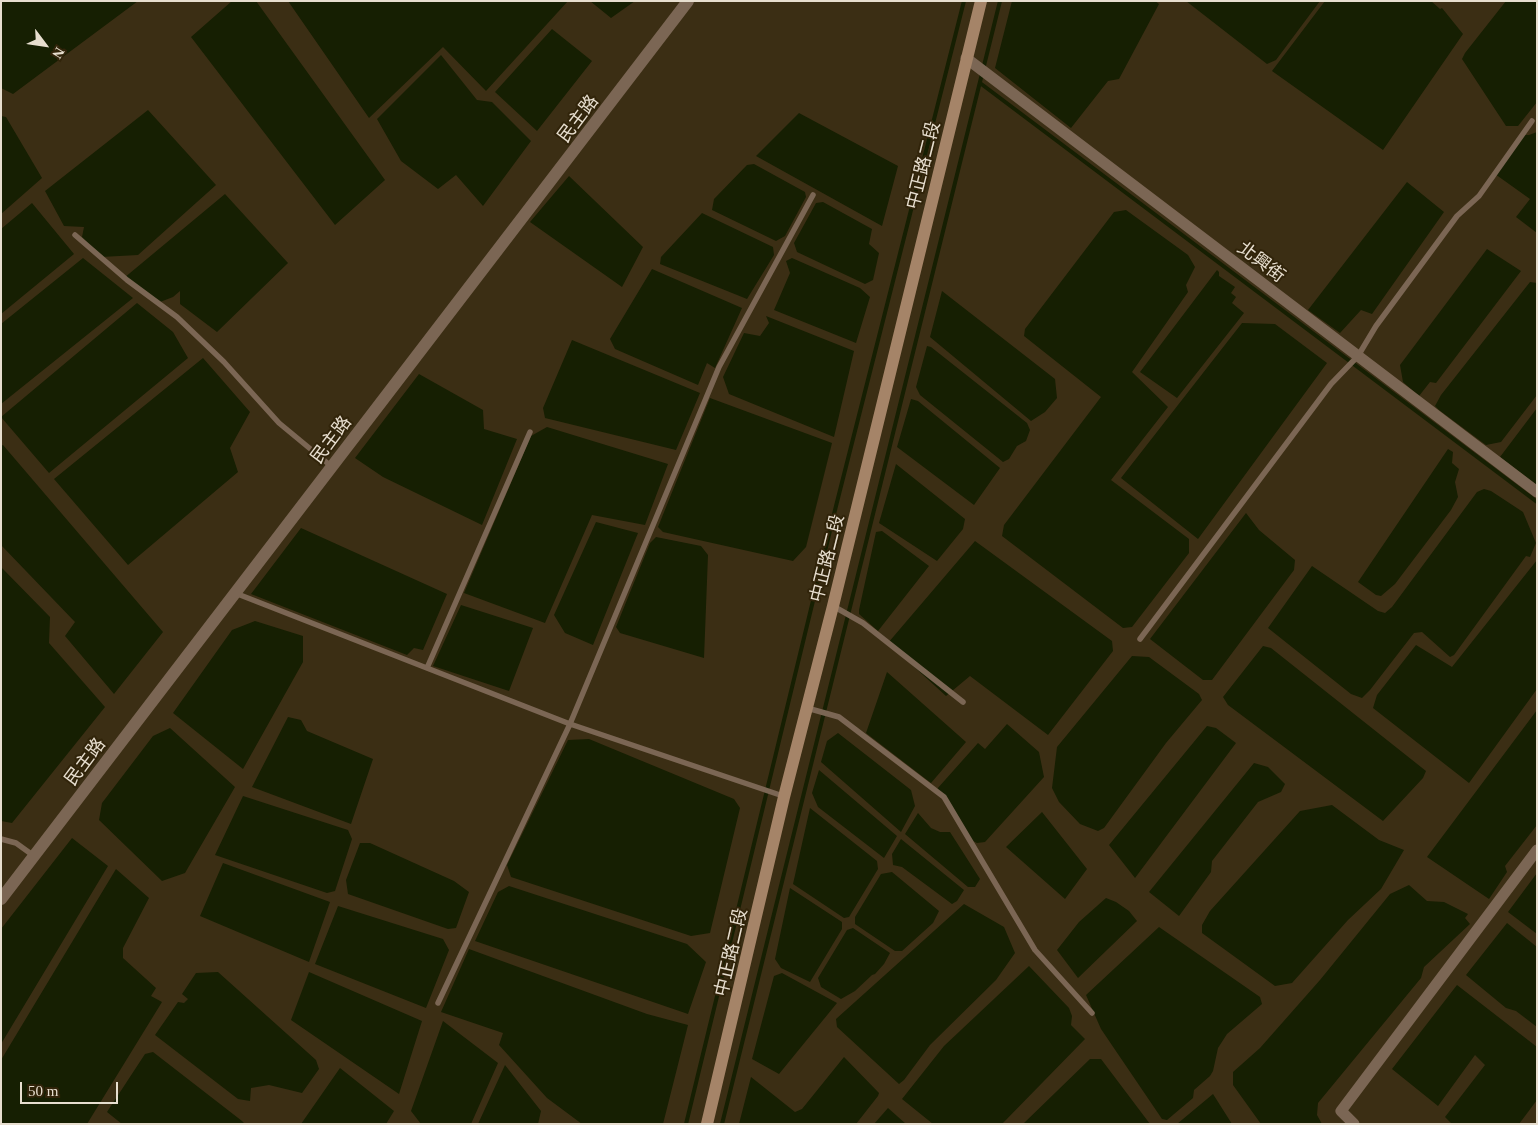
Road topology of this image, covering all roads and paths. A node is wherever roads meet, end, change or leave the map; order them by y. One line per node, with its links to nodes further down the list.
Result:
1 (688, 1): 9 (street, 民主路)
2 (980, 1): 3 (main road, 中正路二段)
3 (966, 58): 7 (street, 北興街); 12 (main road, 中正路二段)
4 (1532, 122): 7 (lane)
5 (813, 195): 17 (lane)
6 (76, 235): 9 (lane)
7 (1358, 356): 10 (street, 北興街); 13 (lane)
8 (530, 432): 14 (lane)
9 (332, 467): 11 (street, 民主路)
10 (1537, 492)
11 (235, 593): 14 (lane); 21 (street, 民主路)
12 (833, 606): 15 (lane); 16 (main road, 中正路二段)
13 (1140, 639)
14 (427, 668): 17 (lane)
15 (963, 702)
16 (807, 708): 18 (main road, 中正路二段); 24 (lane)
17 (570, 724): 18 (lane); 23 (lane)
18 (784, 797): 25 (main road, 中正路二段)
19 (1, 839): 21 (lane)
20 (1537, 850): 26 (street)
21 (34, 856): 22 (street, 民主路)
22 (1, 899)
23 (438, 1003)
24 (1092, 1013)
25 (707, 1124)
26 (1354, 1124)

